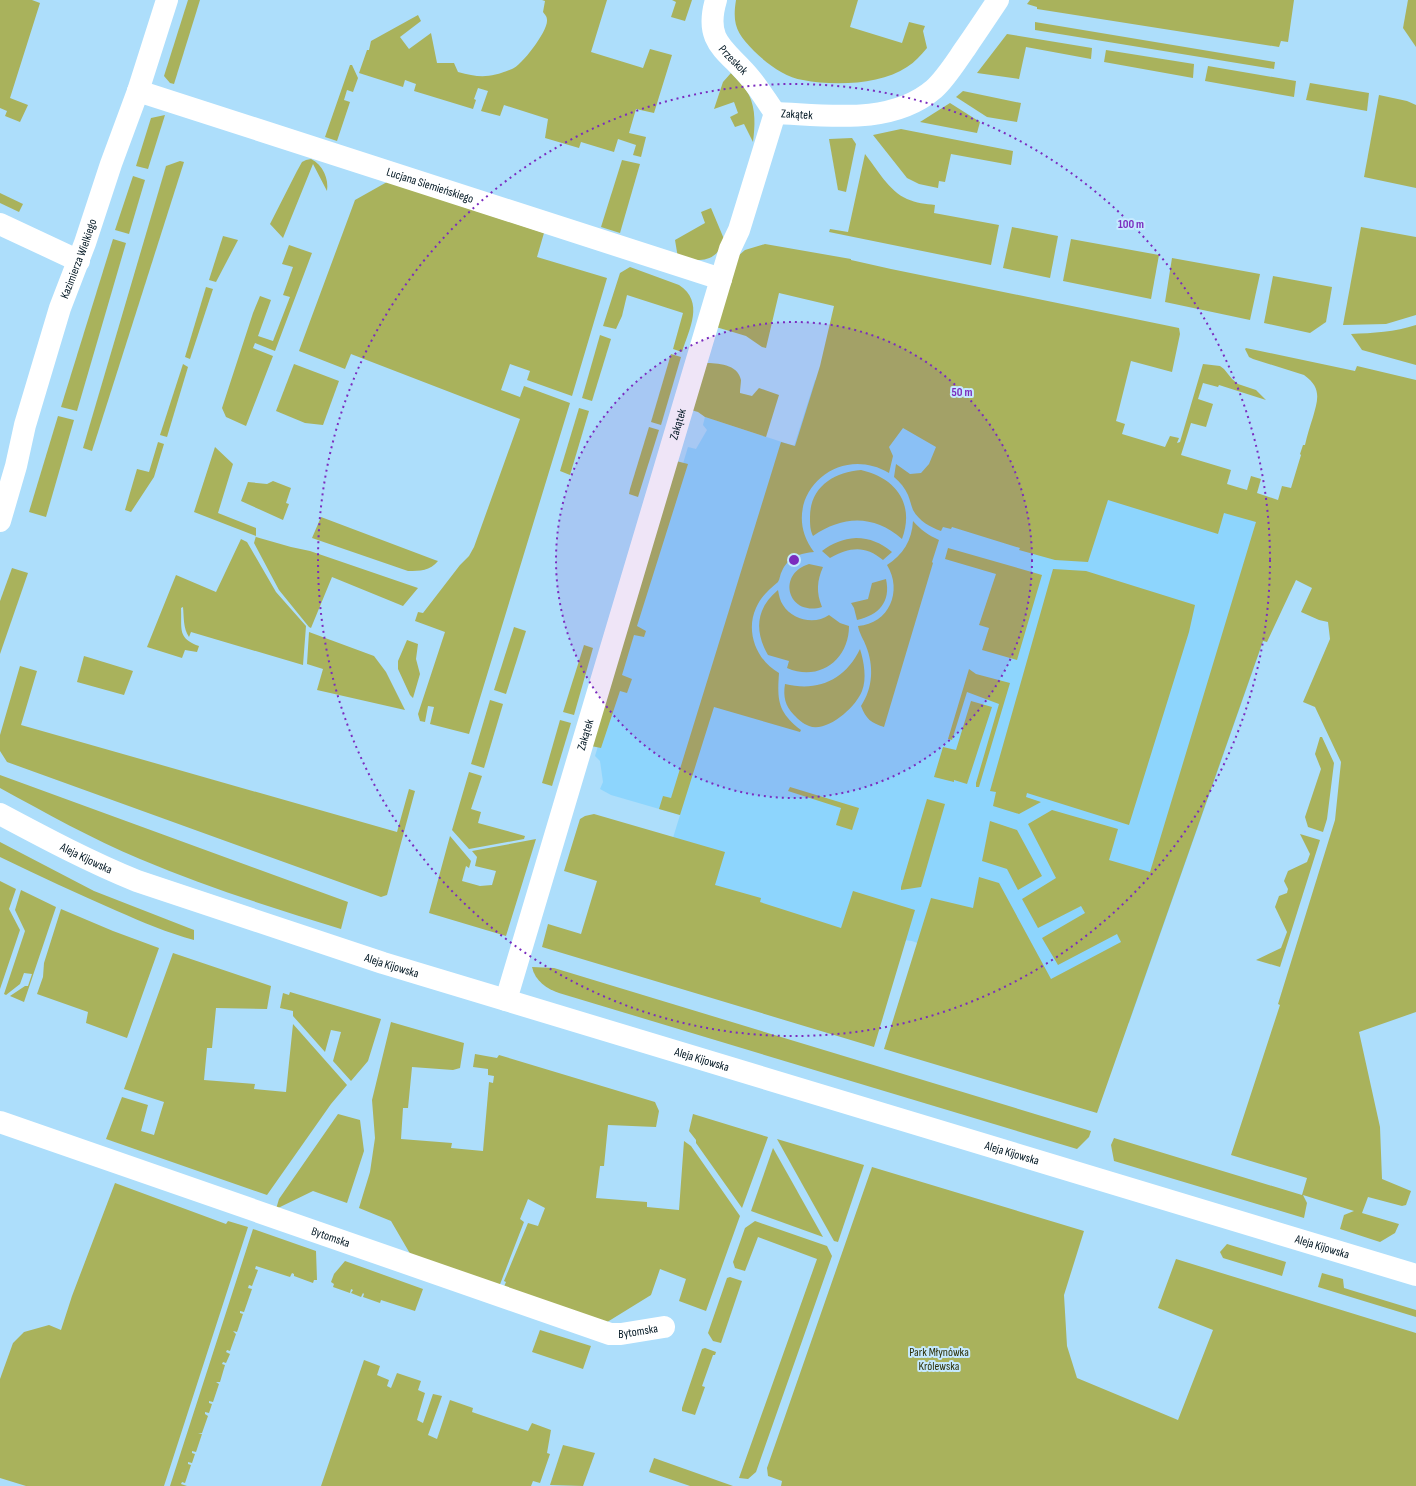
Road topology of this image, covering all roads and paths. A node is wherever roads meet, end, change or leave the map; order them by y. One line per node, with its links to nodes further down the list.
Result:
1 (167, 0): 4 (street, Kazimierza Wielkiego)
2 (716, 0): 5 (street, Przeskok)
3 (998, 0): 5 (street, Zakątek)
4 (138, 91): 7 (street, Kazimierza Wielkiego); 8 (street, Lucjana Siemieńskiego)
5 (775, 113): 8 (street, Zakątek)
6 (0, 224): 7 (street)
7 (79, 261): 9 (street, Kazimierza Wielkiego)
8 (721, 280): 11 (street, Zakątek)
9 (0, 521)
10 (0, 814): 11 (street, Aleja Kijowska)
11 (506, 1000): 13 (street, Aleja Kijowska)
12 (0, 1122): 14 (street, Bytomska)
13 (1416, 1275)
14 (664, 1327)

